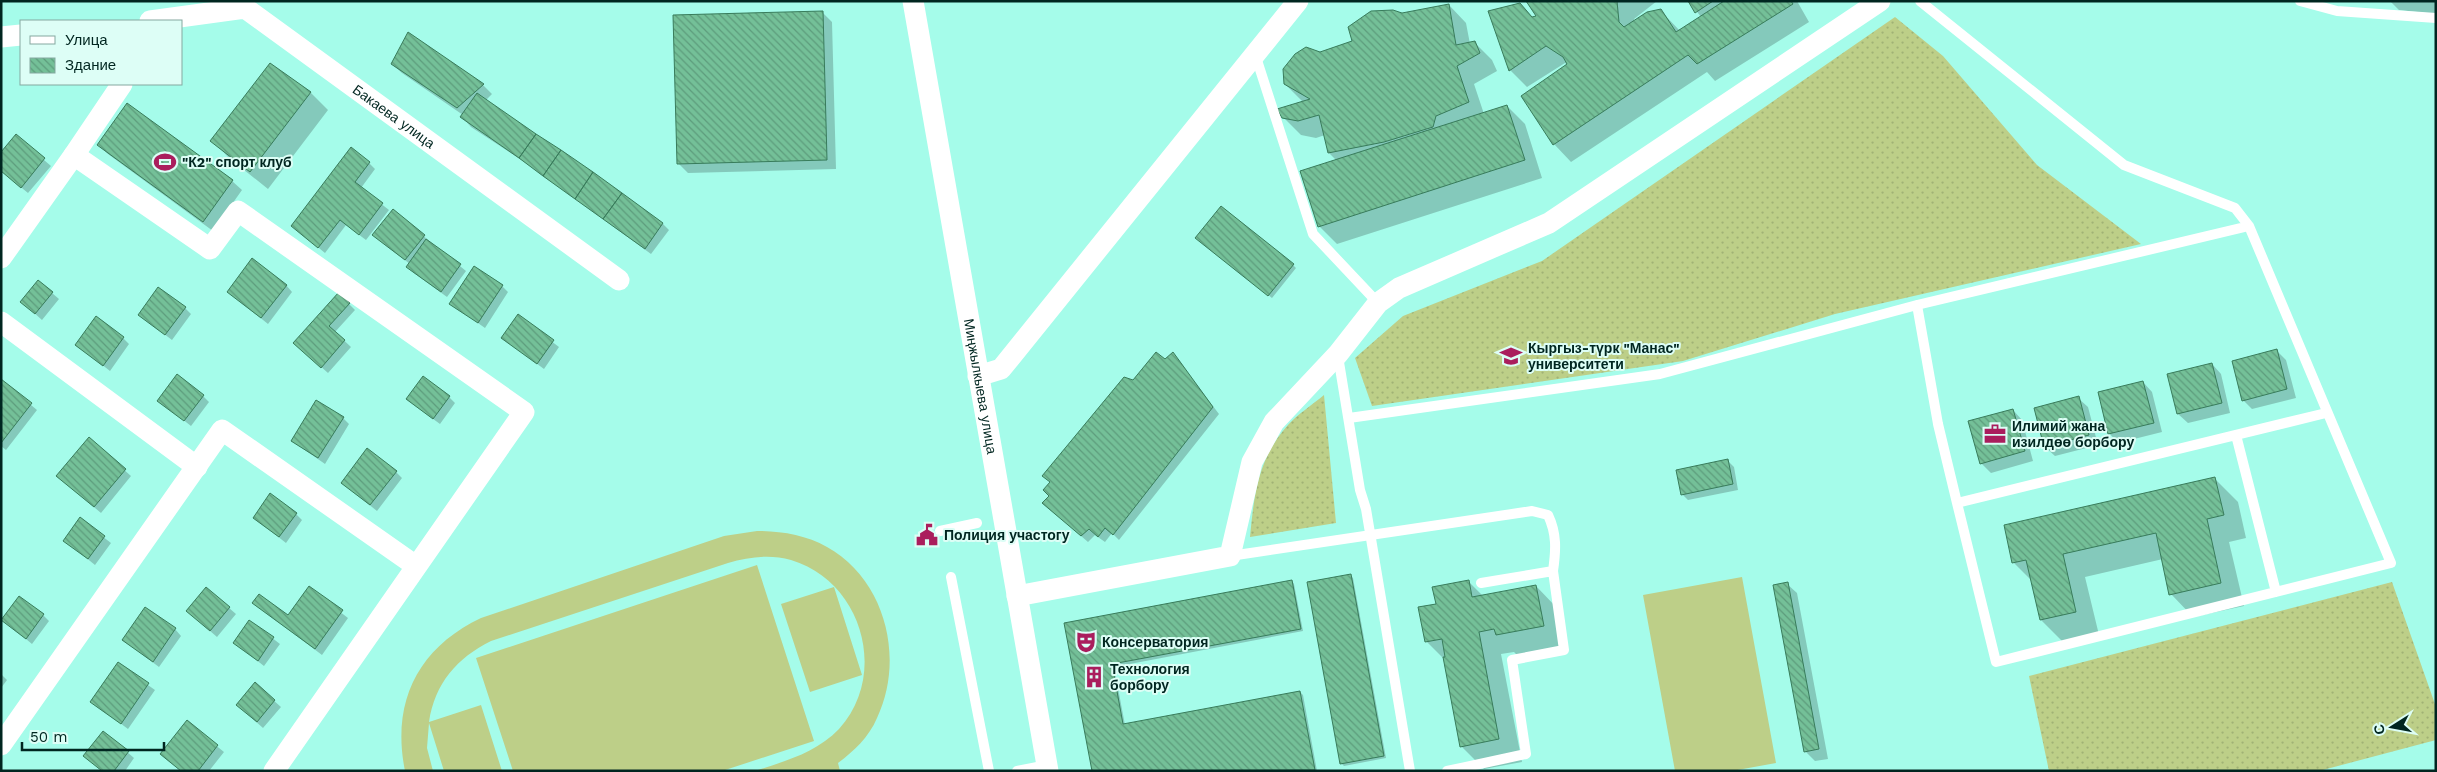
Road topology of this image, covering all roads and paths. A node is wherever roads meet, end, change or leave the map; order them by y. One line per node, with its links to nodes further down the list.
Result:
1 (913, 1): 21 (street, Миңжылкыева улица)
2 (1298, 1): 11 (street)
3 (1880, 1): 17 (street)
4 (1920, 1): 14 (lane)
5 (2300, 1): 7 (lane)
6 (207, 7): 8 (street, Бакаева улица); 16 (street, Бакаева улица)
7 (2436, 18)
8 (154, 20)
9 (20, 35): 10 (street)
10 (1, 37)
11 (1255, 54): 17 (lane); 21 (street)
12 (121, 85): 13 (street)
13 (74, 156): 15 (street); 31 (street)
14 (2249, 226): 18 (lane); 22 (lane)
15 (1, 258)
16 (619, 280)
17 (1378, 303): 20 (street)
18 (1917, 305): 23 (lane); 26 (lane)
19 (1, 322): 25 (street)
20 (1338, 354): 23 (lane); 30 (street)
21 (978, 376): 36 (street, Миңжылкыева улица)
22 (2326, 413): 24 (lane); 35 (lane)
23 (1349, 418): 29 (lane)
24 (2236, 435): 26 (lane); 35 (lane)
25 (197, 467): 31 (street); 37 (street)
26 (1957, 503): 35 (lane)
27 (977, 523): 28 (lane)
28 (940, 531)
29 (1370, 535): 30 (lane); 32 (lane); 42 (lane)
30 (1230, 556): 36 (street)
31 (416, 566): 39 (street)
32 (1553, 570): 34 (lane); 43 (lane)
33 (951, 577): 40 (lane)
34 (1481, 583)
35 (2276, 592)
36 (1017, 596): 38 (street, Миңжылкыева улица)
37 (2, 743)
38 (1048, 768): 41 (lane)
39 (274, 771)
40 (989, 771)
41 (1018, 771)
42 (1410, 771)
43 (1447, 771)

